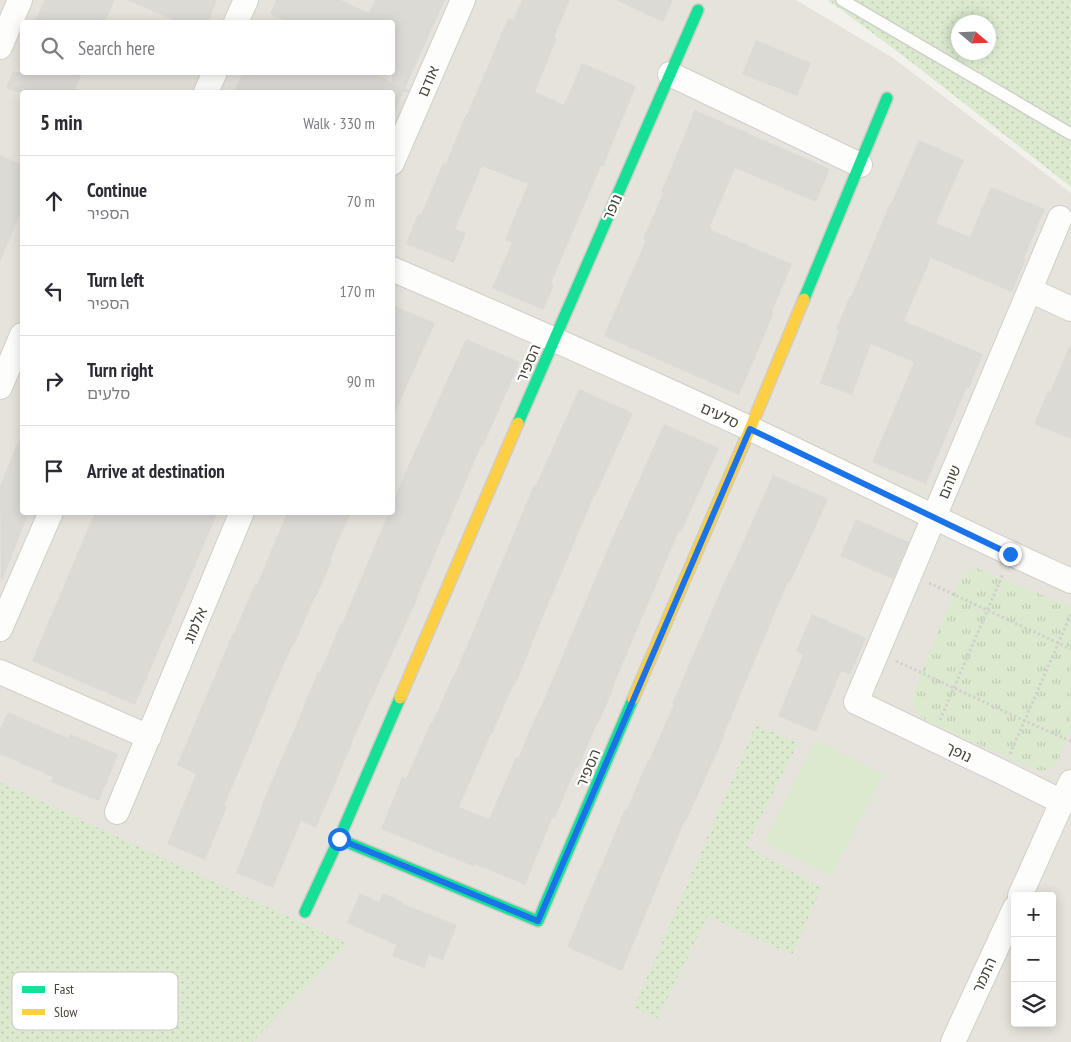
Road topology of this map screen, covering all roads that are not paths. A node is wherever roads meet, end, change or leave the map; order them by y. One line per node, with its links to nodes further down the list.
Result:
1 (246, 0): 6 (street)
2 (463, 0): 13 (street, אודם)
3 (842, 0): 12 (lane)
4 (698, 10): 8 (street, נופר)
5 (11, 11): 7 (street)
6 (237, 20)
7 (0, 48)
8 (670, 74): 14 (street); 19 (street, נופר)
9 (214, 75): 10 (street)
10 (207, 90)
11 (887, 98): 14 (street)
12 (1071, 134)
13 (395, 155)
14 (860, 165): 22 (street)
15 (1060, 218): 17 (street, שוהם)
16 (395, 270): 19 (street, סלעים)
17 (1030, 290): 18 (street); 25 (street, שוהם)
18 (1071, 309)
19 (554, 339): 22 (street, סלעים); 33 (street, הספיר)
20 (15, 343): 21 (street)
21 (0, 387)
22 (750, 429): 25 (street, סלעים); 33 (street, הספיר)
23 (50, 515): 27 (street)
24 (241, 515): 30 (street, אלמוג)
25 (934, 517): 26 (street, סלעים); 29 (street, שוהם)
26 (1071, 582)
27 (0, 629)
28 (0, 672): 30 (street)
29 (856, 702): 31 (street, נופך)
30 (149, 737): 32 (street, אלמוג)
31 (1064, 810): 34 (street)
32 (117, 812)
33 (339, 839): 35 (street, הספיר)
34 (1022, 892)
35 (305, 912)
36 (1011, 917): 37 (street, התמר)
37 (953, 1042)

